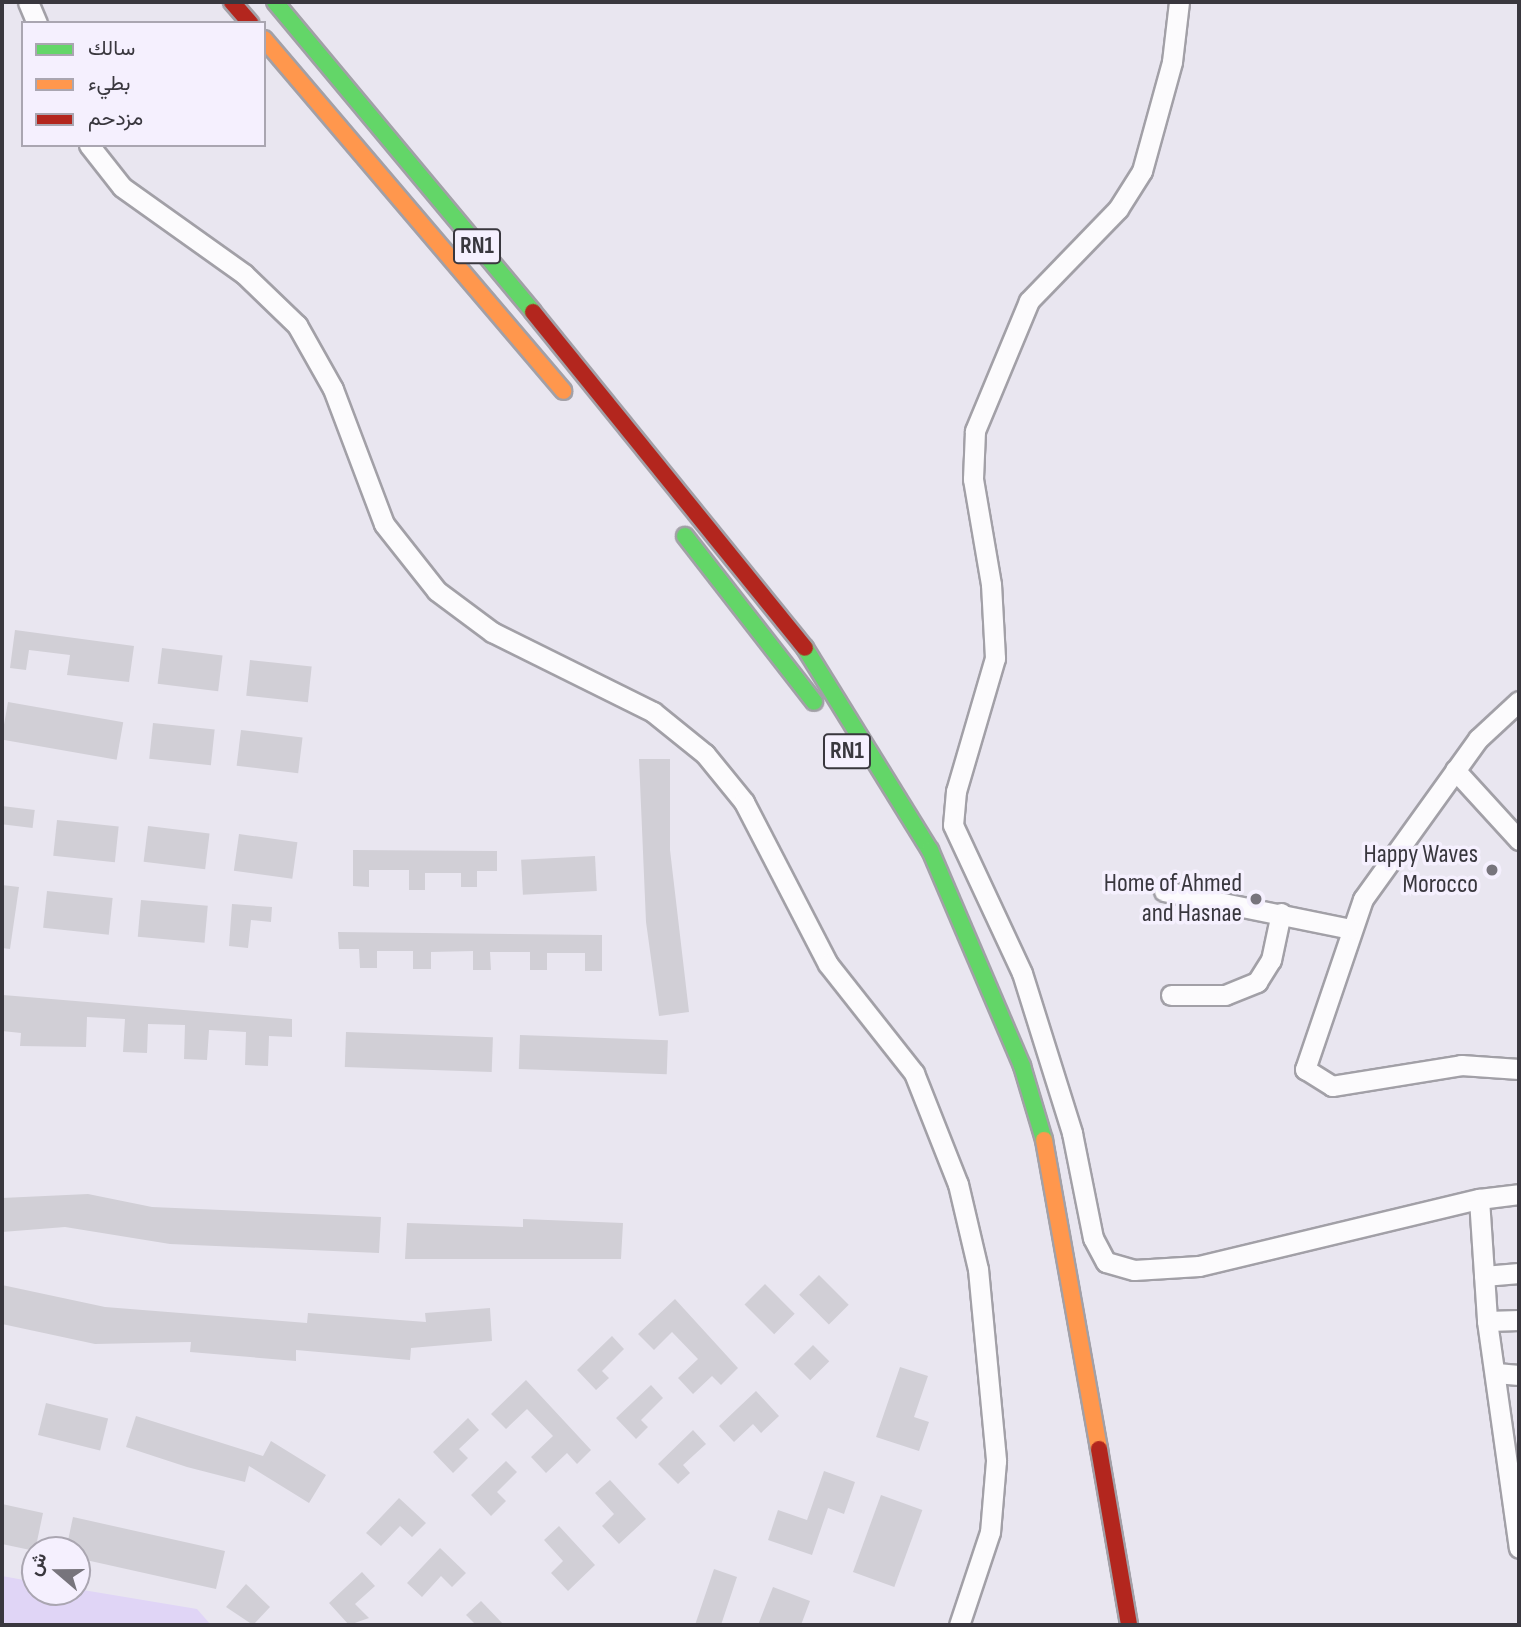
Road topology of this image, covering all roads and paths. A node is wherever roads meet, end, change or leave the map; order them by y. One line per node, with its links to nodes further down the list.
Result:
1 (28, 2): 5 (street)
2 (232, 2): 6 (highway)
3 (275, 2): 34 (highway, RN1)
4 (1179, 2): 24 (street)
5 (36, 21)
6 (248, 21)
7 (266, 41): 9 (highway, RN1)
8 (91, 147): 33 (street)
9 (579, 410)
10 (668, 516): 13 (highway, RN1)
11 (1519, 701): 12 (street)
12 (1455, 770): 14 (street); 18 (street)
13 (886, 816)
14 (1519, 840)
15 (1164, 891): 16 (street)
16 (1281, 913): 18 (street); 19 (street)
17 (942, 926): 20 (highway)
18 (1350, 929): 21 (street)
19 (1171, 995)
20 (972, 998)
21 (1519, 1069)
22 (1032, 1184): 31 (highway)
23 (1519, 1194): 24 (street)
24 (1479, 1199): 26 (street)
25 (1519, 1273): 26 (street)
26 (1484, 1276): 28 (street)
27 (1519, 1320): 28 (street)
28 (1487, 1321): 29 (street)
29 (1496, 1373): 30 (street); 32 (street)
30 (1519, 1375)
31 (1079, 1446)
32 (1519, 1548)
33 (958, 1625)
34 (1129, 1625)

